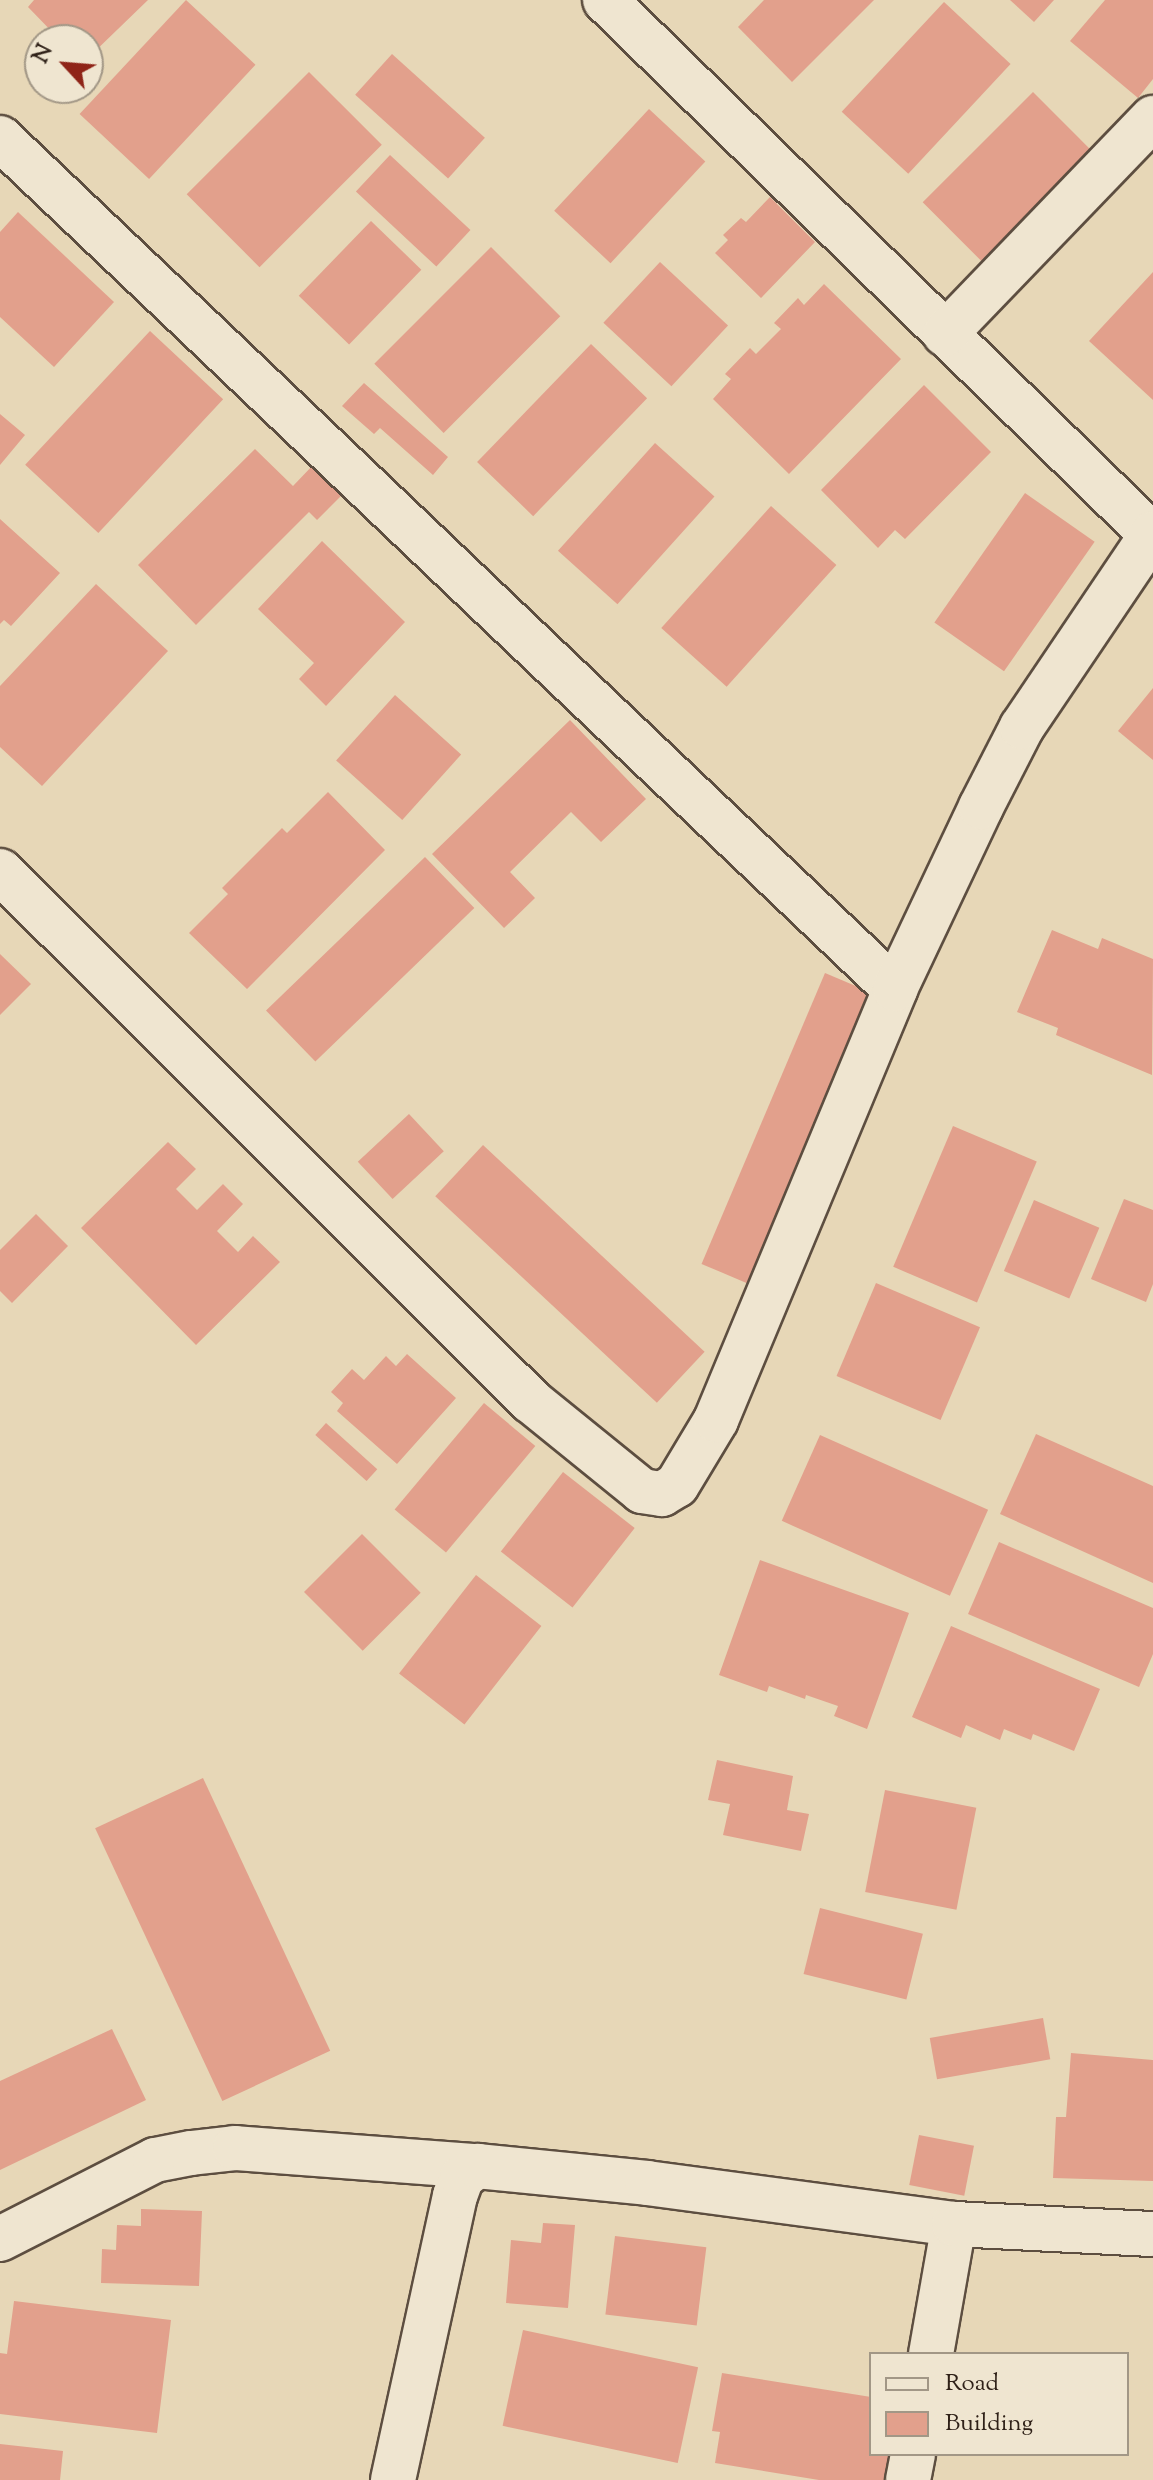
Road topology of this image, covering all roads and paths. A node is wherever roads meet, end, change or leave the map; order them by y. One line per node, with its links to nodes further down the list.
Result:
1 (617, 4): 4 (street)
2 (1153, 118): 4 (street)
3 (0, 138): 7 (street)
4 (945, 334): 5 (street)
5 (1152, 535): 7 (street)
6 (0, 871): 7 (street)
7 (895, 989)
8 (477, 2166): 9 (street); 11 (street); 14 (street)
9 (954, 2224): 10 (street); 12 (street)
10 (1153, 2234)
11 (0, 2239)
12 (931, 2352)
13 (913, 2456): 15 (street)
14 (393, 2480)
15 (908, 2480)

